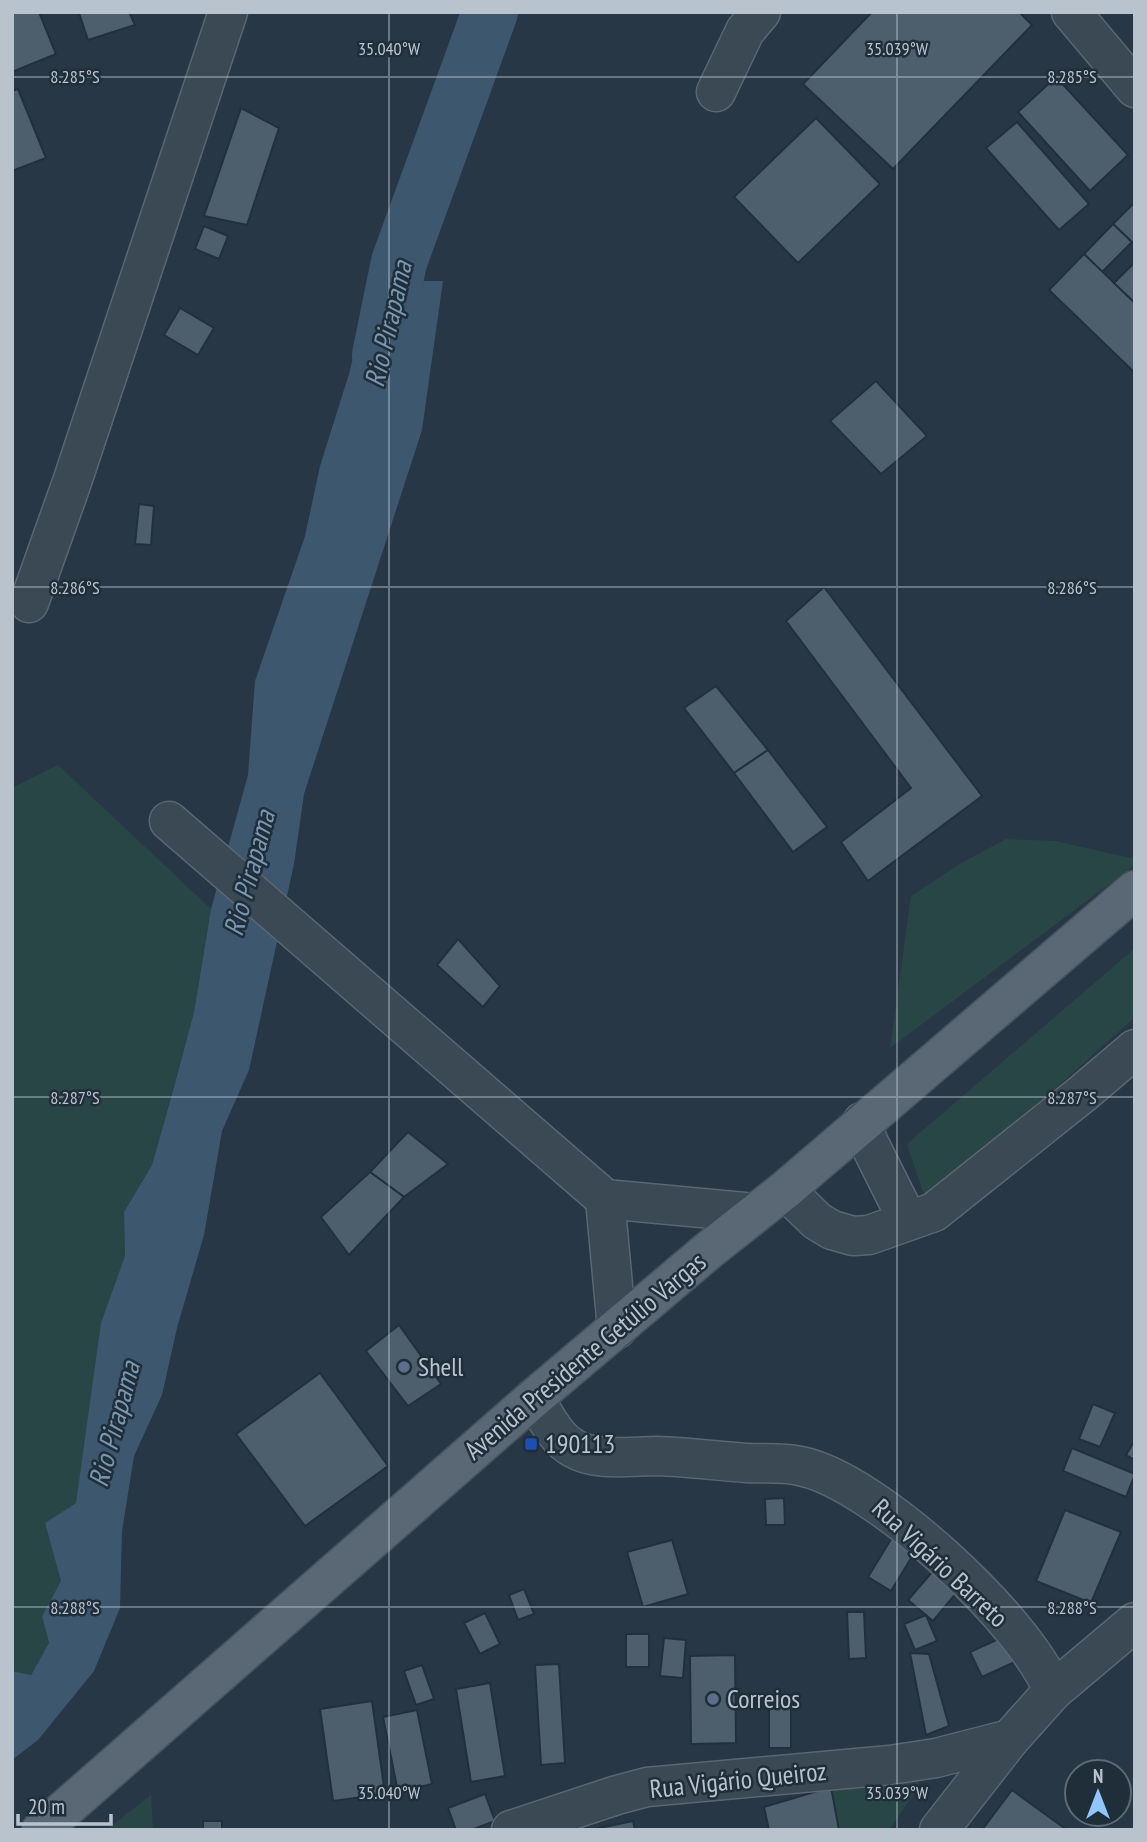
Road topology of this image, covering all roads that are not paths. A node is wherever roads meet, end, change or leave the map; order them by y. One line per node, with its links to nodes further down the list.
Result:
1 (228, 12): 6 (street)
2 (761, 12): 5 (street)
3 (1071, 12): 4 (street)
4 (1135, 88)
5 (716, 92)
6 (29, 603)
7 (169, 821): 11 (street)
8 (1135, 890): 10 (main road, Avenida Presidente Getúlio Vargas)
9 (1135, 1049): 13 (street)
10 (862, 1122): 12 (main road, Avenida Presidente Getúlio Vargas); 13 (street)
11 (605, 1199): 12 (street); 14 (street)
12 (770, 1201): 13 (street); 14 (main road, Avenida Presidente Getúlio Vargas)
13 (908, 1221)
14 (617, 1329): 15 (main road, Avenida Presidente Getúlio Vargas)
15 (534, 1398): 17 (street, Rua Vigário Barreto); 20 (main road, Avenida Presidente Getúlio Vargas)
16 (1135, 1622): 17 (street)
17 (1053, 1690): 18 (street)
18 (1010, 1739): 19 (street, Rua Vigário Queiroz); 21 (street)
19 (514, 1829)
20 (41, 1830)
21 (939, 1830)

